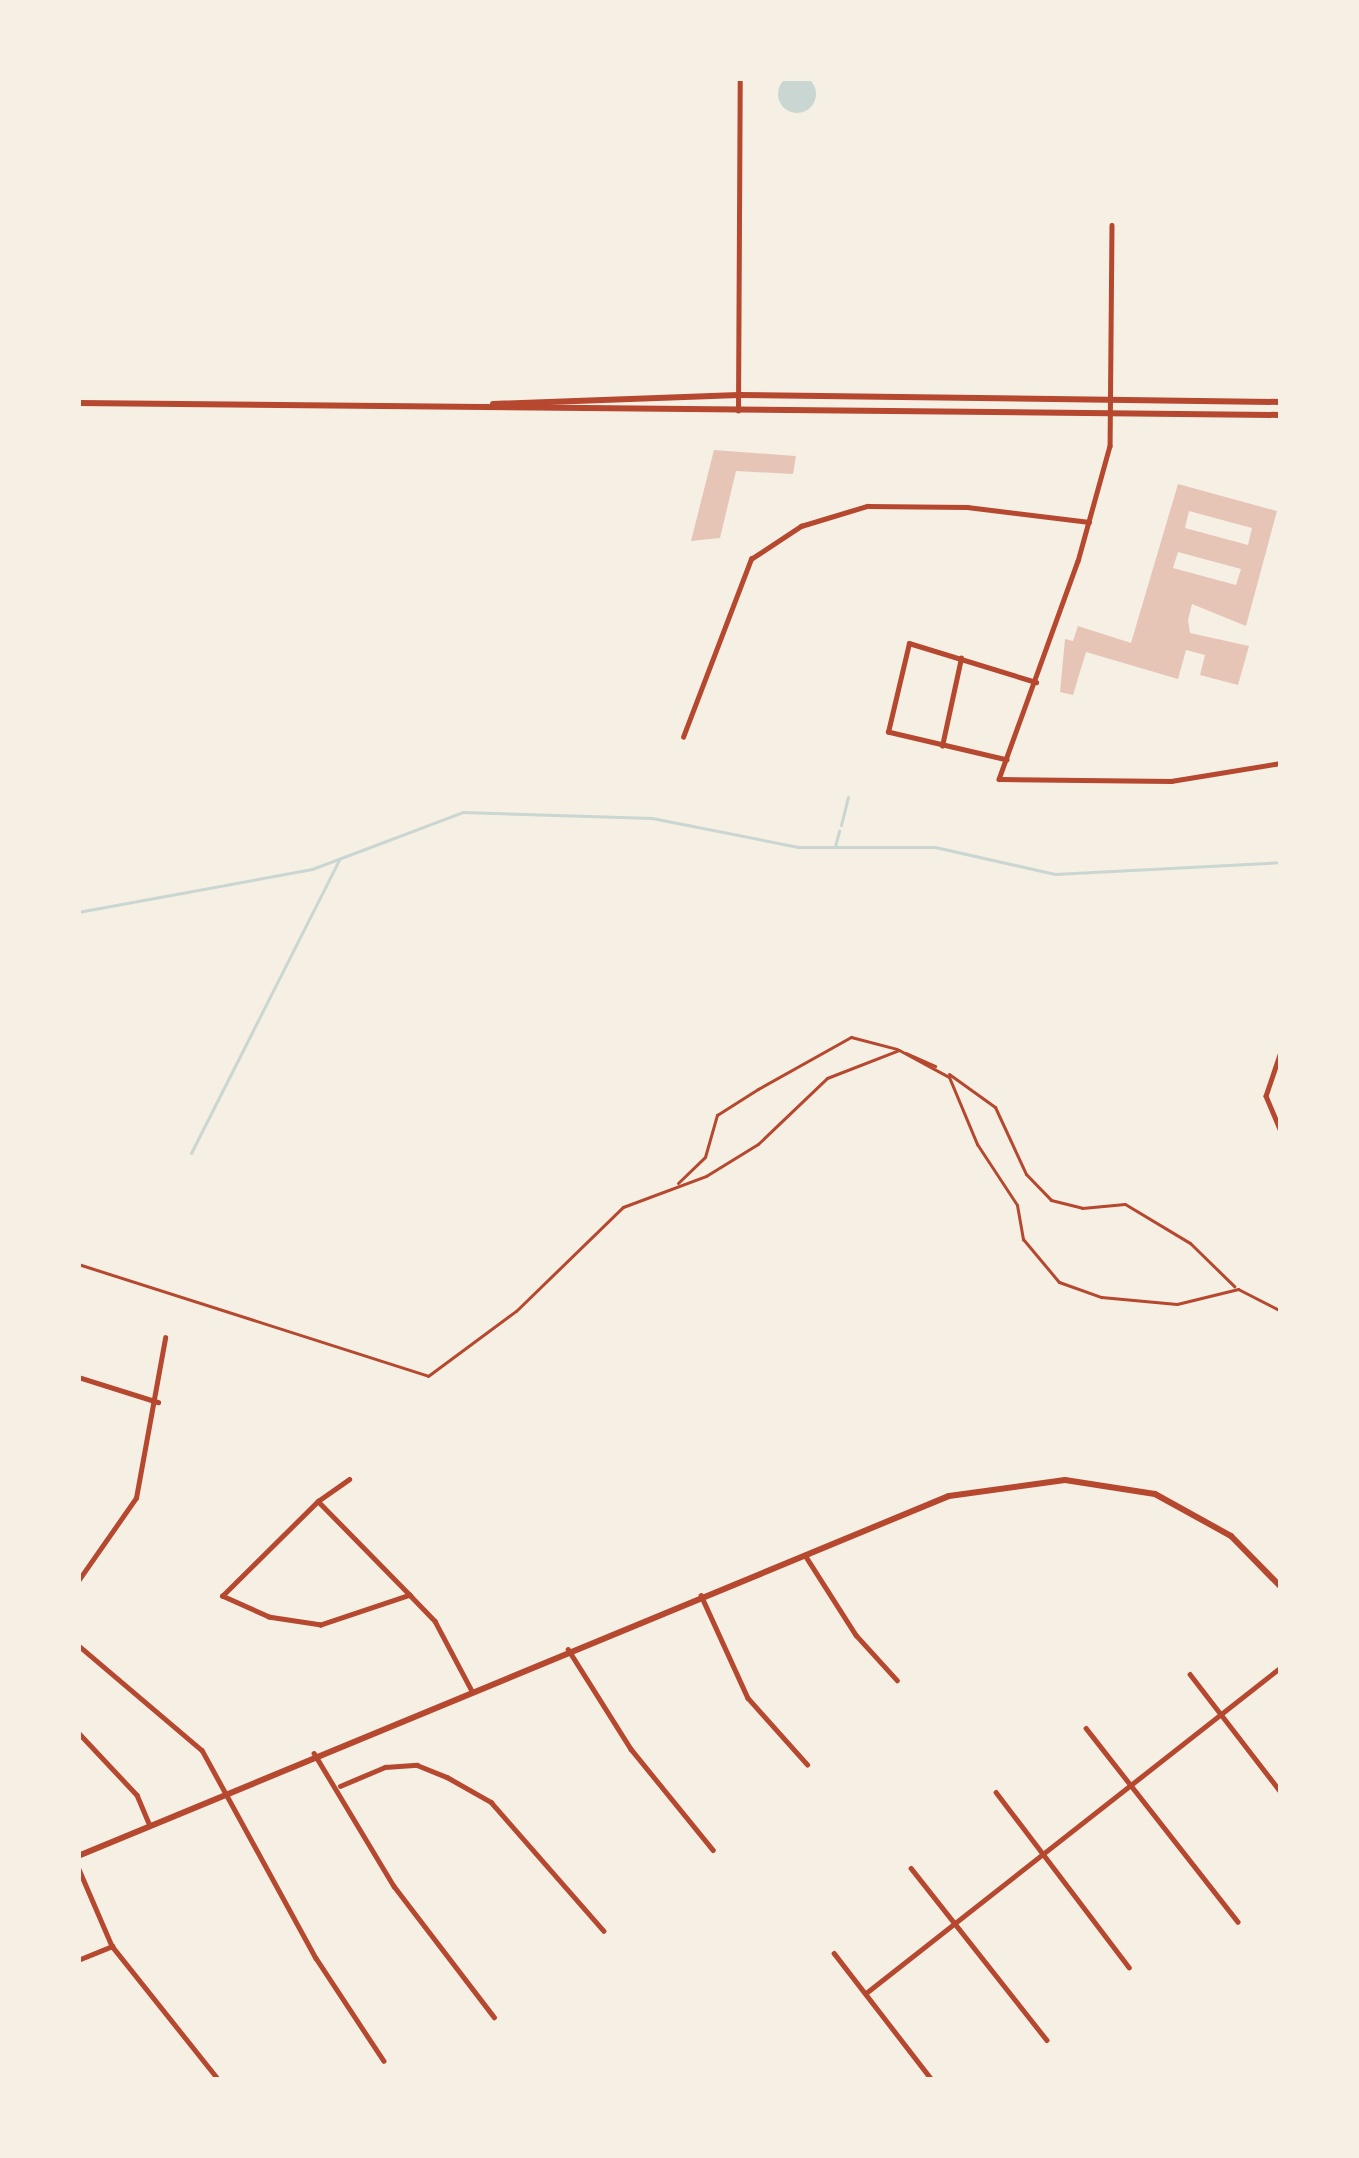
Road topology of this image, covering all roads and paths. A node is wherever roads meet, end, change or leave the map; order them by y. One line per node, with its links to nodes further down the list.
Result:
1 (740, 78): 3 (street)
2 (1112, 225): 4 (street)
3 (739, 395): 4 (main road); 7 (main road); 8 (street)
4 (1112, 399): 5 (main road); 9 (street)
5 (1281, 402)
6 (78, 403): 7 (main road)
7 (455, 408): 8 (main road)
8 (738, 411): 9 (main road)
9 (1112, 411): 10 (main road); 11 (street)
10 (1281, 415)
11 (1089, 522): 13 (street); 14 (street)
12 (961, 658): 13 (street); 15 (street); 15 (street)
13 (1036, 682): 16 (street)
14 (683, 737)
15 (942, 746): 16 (street)
16 (1007, 760): 17 (street)
17 (1281, 763)
18 (898, 1050): 20 (path); 22 (path); 22 (path)
19 (1281, 1052): 21 (street)
20 (939, 1067): 24 (path); 24 (path)
21 (1281, 1131)
22 (676, 1184): 23 (path)
23 (78, 1264)
24 (1238, 1288): 25 (path)
25 (1281, 1311)
26 (165, 1338): 28 (street)
27 (78, 1377): 28 (street)
28 (158, 1402): 32 (street)
29 (349, 1479): 30 (street)
30 (318, 1501): 35 (street); 35 (street)
31 (804, 1553): 33 (main road); 34 (main road); 40 (street)
32 (78, 1581)
33 (1281, 1587)
34 (701, 1594): 37 (main road); 46 (street)
35 (410, 1595): 41 (street)
36 (78, 1645): 49 (street)
37 (568, 1649): 41 (main road); 53 (street)
38 (1281, 1667): 42 (street)
39 (1190, 1674): 42 (street)
40 (897, 1680)
41 (471, 1689): 45 (main road)
42 (1224, 1713): 48 (street); 51 (street)
43 (1086, 1728): 48 (street)
44 (78, 1732): 52 (street)
45 (314, 1753): 47 (street); 49 (main road)
46 (807, 1764)
47 (340, 1786): 60 (street); 66 (street)
48 (1130, 1788): 54 (street); 58 (street)
49 (221, 1792): 52 (main road); 68 (street)
50 (996, 1792): 54 (street)
51 (1281, 1792)
52 (150, 1825): 55 (main road)
53 (713, 1850)
54 (1041, 1855): 59 (street); 64 (street)
55 (78, 1856)
56 (78, 1867): 61 (street)
57 (911, 1868): 59 (street)
58 (1238, 1922)
59 (950, 1926): 65 (street); 67 (street)
60 (604, 1930)
61 (112, 1946): 63 (street); 69 (street)
62 (833, 1953): 65 (street)
63 (78, 1960)
64 (1129, 1967)
65 (866, 1993): 70 (street)
66 (494, 2017)
67 (1047, 2040)
68 (384, 2061)
69 (219, 2080)
70 (932, 2080)

